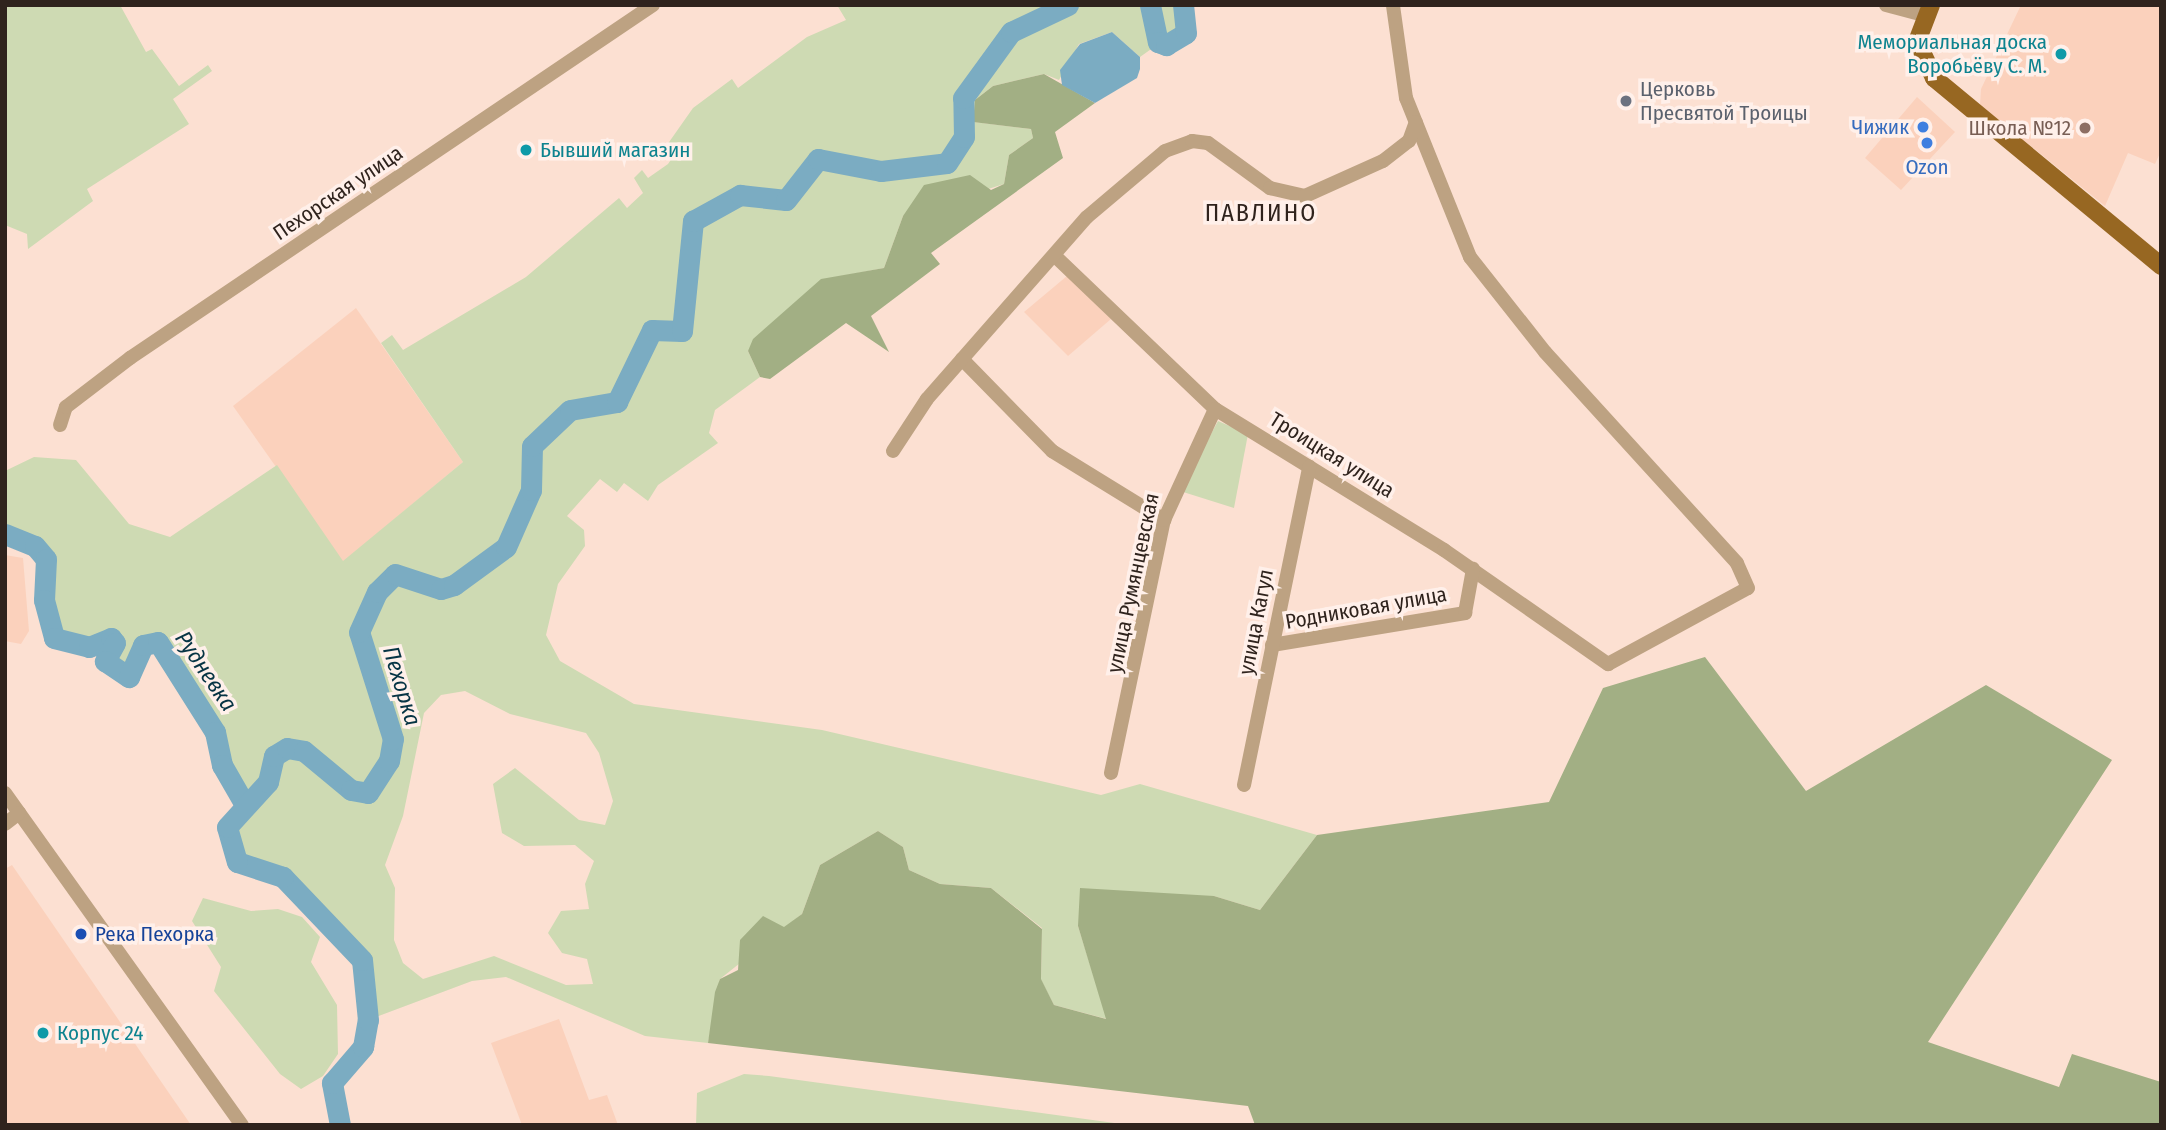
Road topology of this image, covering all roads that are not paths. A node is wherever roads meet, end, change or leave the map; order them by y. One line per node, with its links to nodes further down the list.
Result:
1 (653, 5): 10 (street, Пехорская улица)
2 (1393, 5): 5 (street)
3 (1886, 5): 4 (street)
4 (1927, 10): 7 (main road)
5 (1416, 122): 6 (street); 14 (street, Троицкая улица)
6 (1056, 257): 8 (street); 9 (street, Троицкая улица)
7 (2161, 266)
8 (962, 359): 11 (street); 13 (street)
9 (1215, 409): 12 (street, Троицкая улица); 13 (street, улица Румянцевская)
10 (60, 425)
11 (893, 451)
12 (1309, 467): 14 (street, Троицкая улица); 15 (street, улица Кагул)
13 (1164, 520): 16 (street, улица Румянцевская)
14 (1473, 569): 15 (street, Родниковая улица)
15 (1272, 645): 17 (street, улица Кагул)
16 (1111, 773)
17 (1244, 785)
18 (5, 793): 19 (street)
19 (19, 813): 20 (street); 21 (street)
20 (5, 824)
21 (242, 1125)

